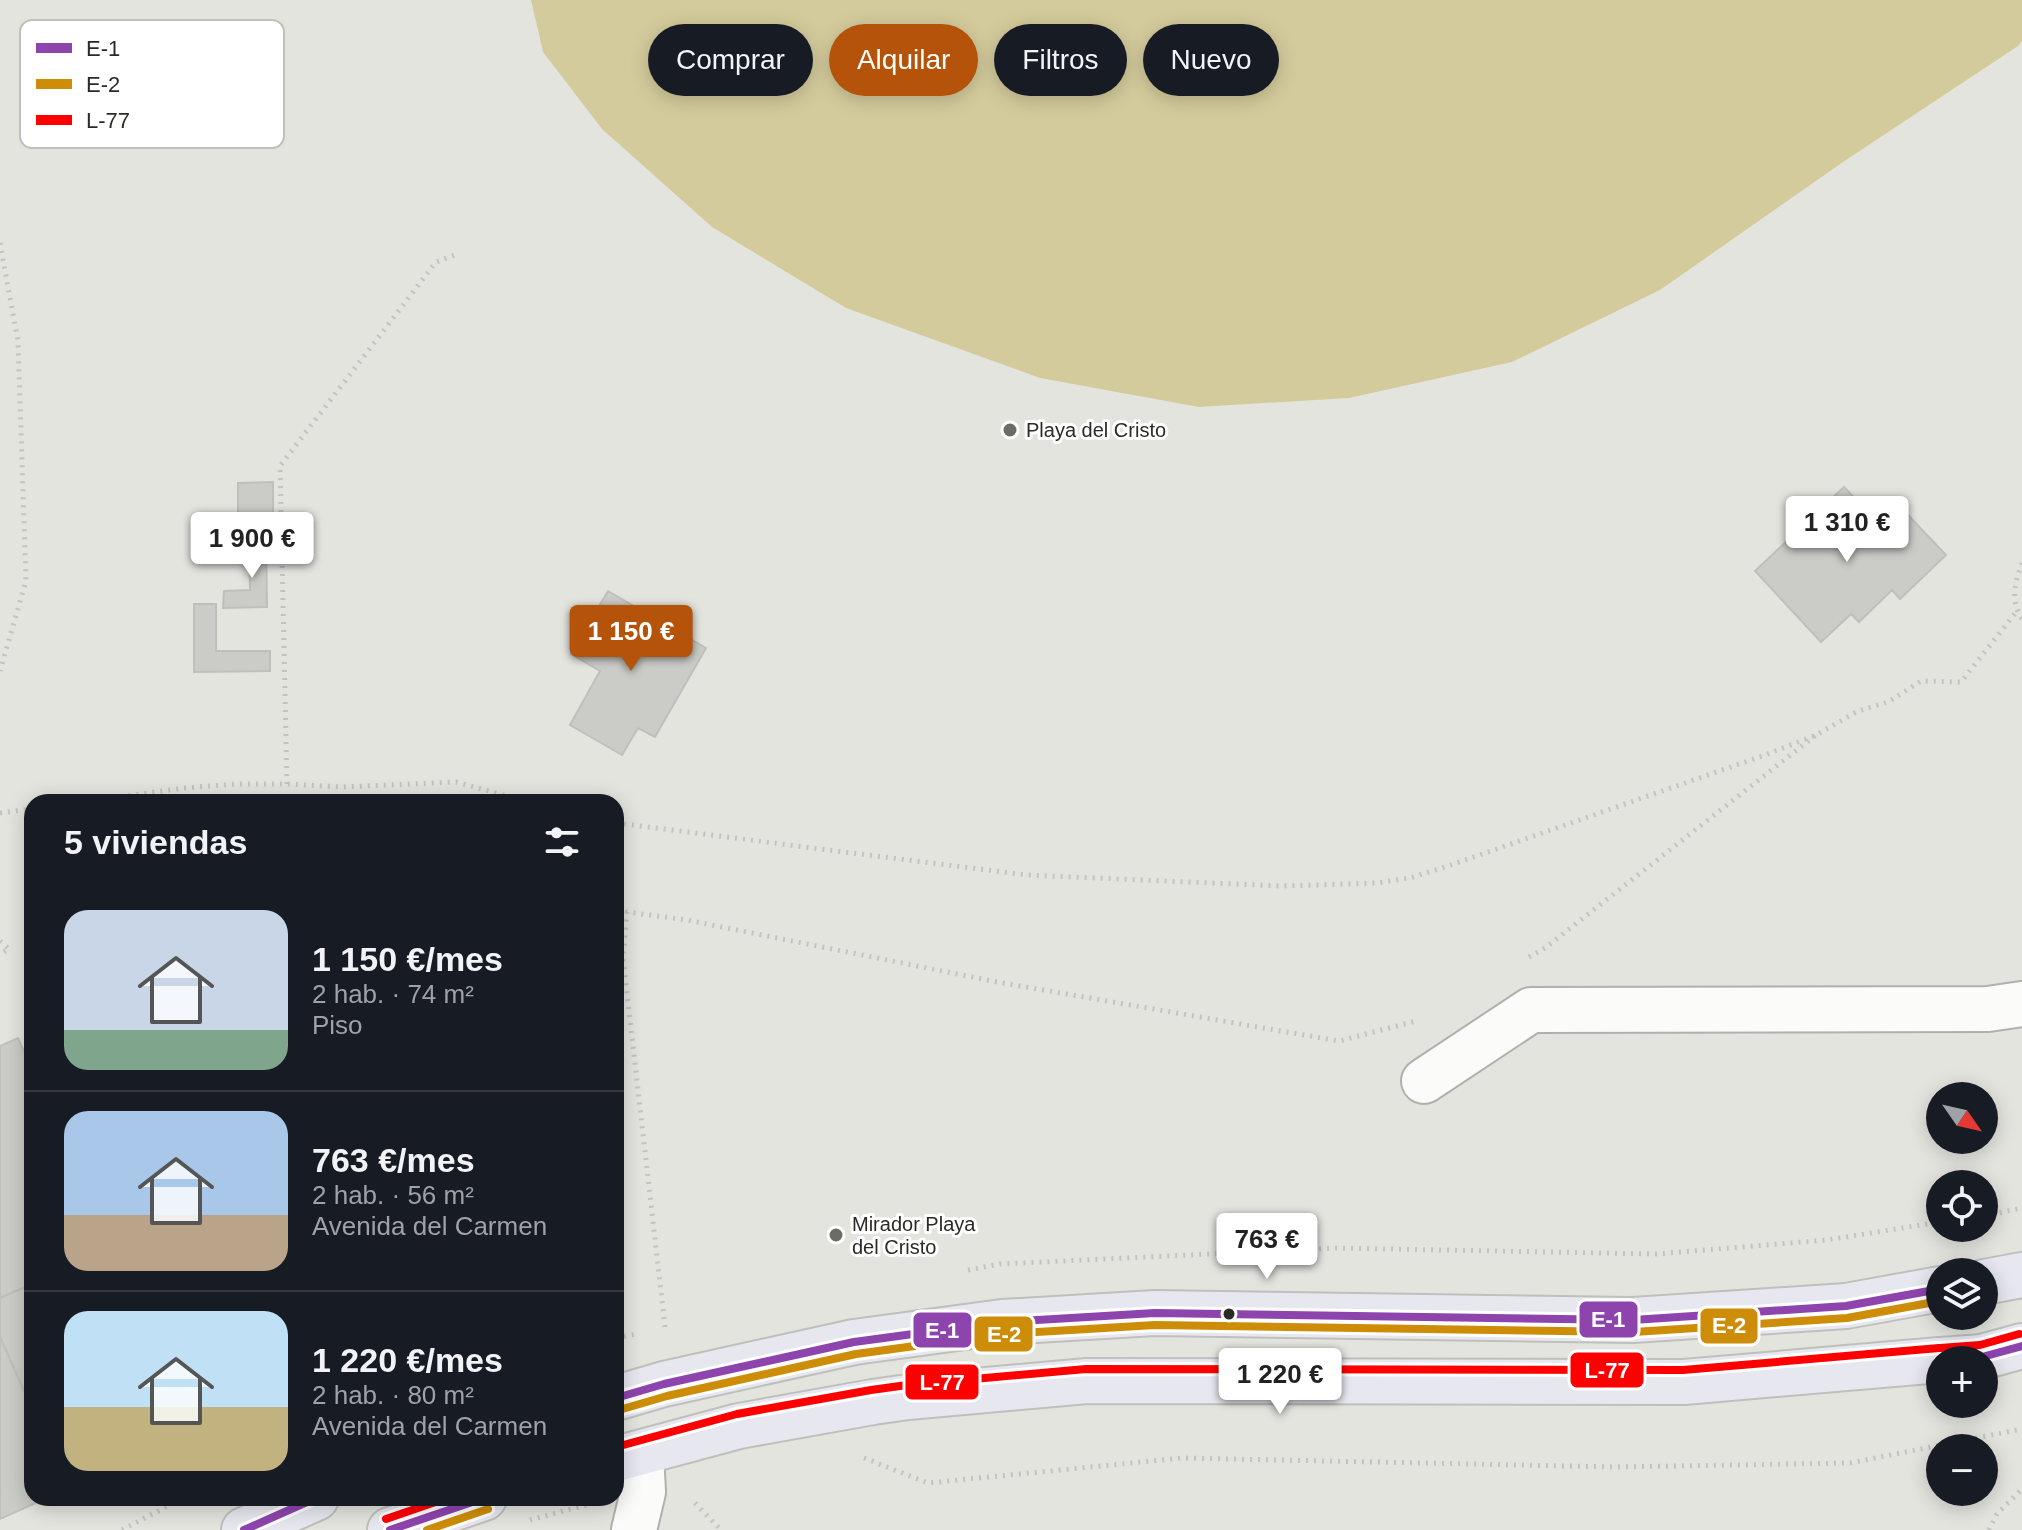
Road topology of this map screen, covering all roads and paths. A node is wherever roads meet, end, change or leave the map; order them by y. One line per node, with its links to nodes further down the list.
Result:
1 (0, 243): 6 (path)
2 (458, 254): 8 (path)
3 (2022, 563): 4 (path)
4 (2017, 611): 5 (path); 7 (path)
5 (2022, 619)
6 (0, 671)
7 (1816, 735): 13 (path); 17 (path)
8 (287, 784): 9 (path); 10 (path)
9 (140, 794)
10 (500, 794)
11 (24, 810): 12 (path)
12 (0, 813)
13 (624, 824)
14 (0, 941): 16 (path)
15 (624, 946): 20 (path)
16 (0, 954)
17 (1521, 961)
18 (624, 967): 27 (path)
19 (2022, 1004): 21 (street)
20 (1417, 1020)
21 (1424, 1081)
22 (2022, 1208): 23 (path)
23 (1998, 1213)
24 (2022, 1275): 25 (main road)
25 (1998, 1279)
26 (1926, 1292): 31 (main road)
27 (665, 1327)
28 (2022, 1346): 29 (main road)
29 (1998, 1353)
30 (1926, 1361): 34 (main road)
31 (624, 1396)
32 (2022, 1429): 33 (path)
33 (856, 1455)
34 (628, 1456): 43 (street)
35 (2022, 1489): 45 (path)
36 (689, 1496): 44 (path)
37 (168, 1506): 40 (path)
38 (298, 1506): 41 (main road)
39 (460, 1506): 42 (main road)
40 (122, 1530)
41 (244, 1530)
42 (390, 1530)
43 (634, 1530)
44 (721, 1530)
45 (1989, 1530)

